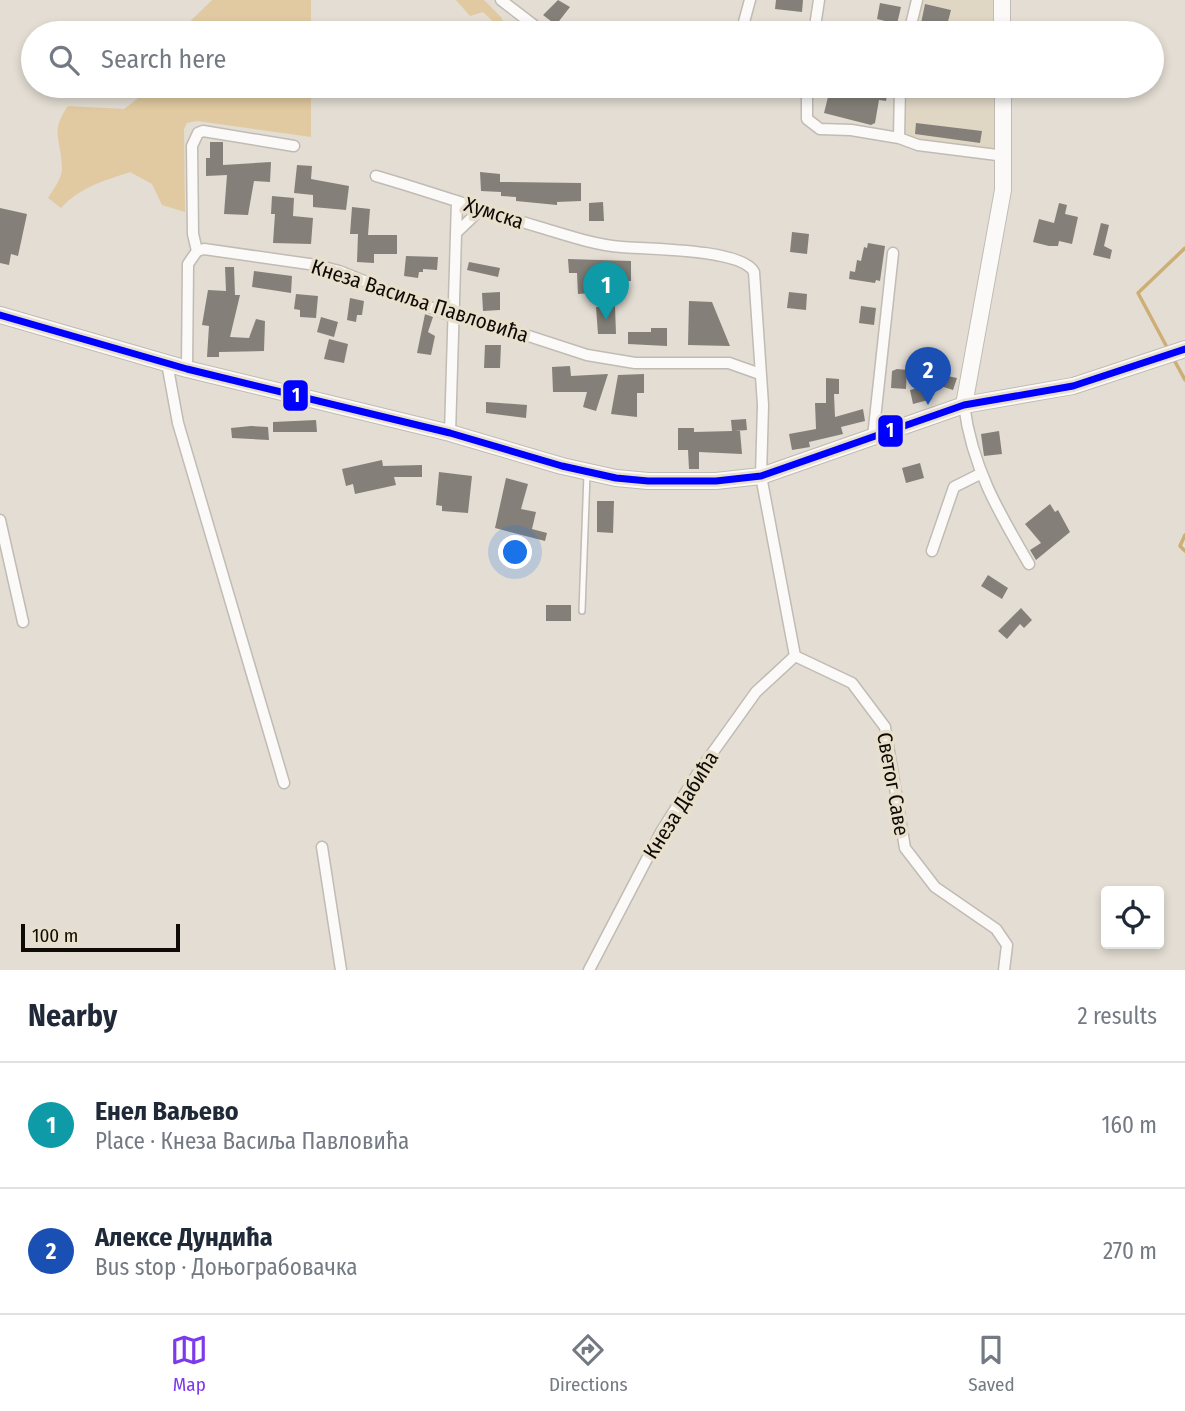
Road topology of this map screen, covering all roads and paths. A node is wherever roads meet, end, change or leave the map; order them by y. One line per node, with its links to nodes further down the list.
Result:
1 (501, 0): 6 (street)
2 (750, 0): 7 (street)
3 (819, 0): 8 (street)
4 (917, 0): 9 (street)
5 (1002, 0): 10 (street)
6 (528, 21)
7 (744, 21)
8 (816, 21)
9 (912, 21)
10 (1002, 21)
11 (807, 98): 14 (street)
12 (900, 98): 14 (street)
13 (1003, 98): 16 (street)
14 (899, 138): 16 (street)
15 (294, 146): 21 (street)
16 (1005, 156): 29 (street)
17 (376, 176): 18 (street, Хумска)
18 (457, 201): 19 (street, Хумска); 20 (street)
19 (480, 210): 20 (street); 28 (street, Хумска)
20 (456, 233): 24 (street)
21 (197, 251): 24 (street, Кнеза Васиља Павловића); 27 (street)
22 (893, 253): 31 (street)
23 (0, 315): 26 (street)
24 (454, 317): 28 (street, Кнеза Васиља Павловића); 30 (street)
25 (1185, 349): 29 (street)
26 (167, 363): 27 (street); 41 (street)
27 (187, 369): 30 (street)
28 (760, 374): 34 (street, Хумска)
29 (964, 405): 31 (street); 33 (street)
30 (450, 433): 32 (street)
31 (873, 437): 34 (street)
32 (587, 471): 34 (street); 38 (lane)
33 (980, 474): 36 (street); 37 (street)
34 (761, 475): 40 (street)
35 (0, 520): 39 (street)
36 (932, 551)
37 (1029, 564)
38 (582, 611)
39 (23, 622)
40 (795, 656): 44 (street, Кнеза Дабића); 45 (street, Светог Саве)
41 (284, 783)
42 (322, 847): 43 (street)
43 (341, 970)
44 (589, 970)
45 (1004, 970)

